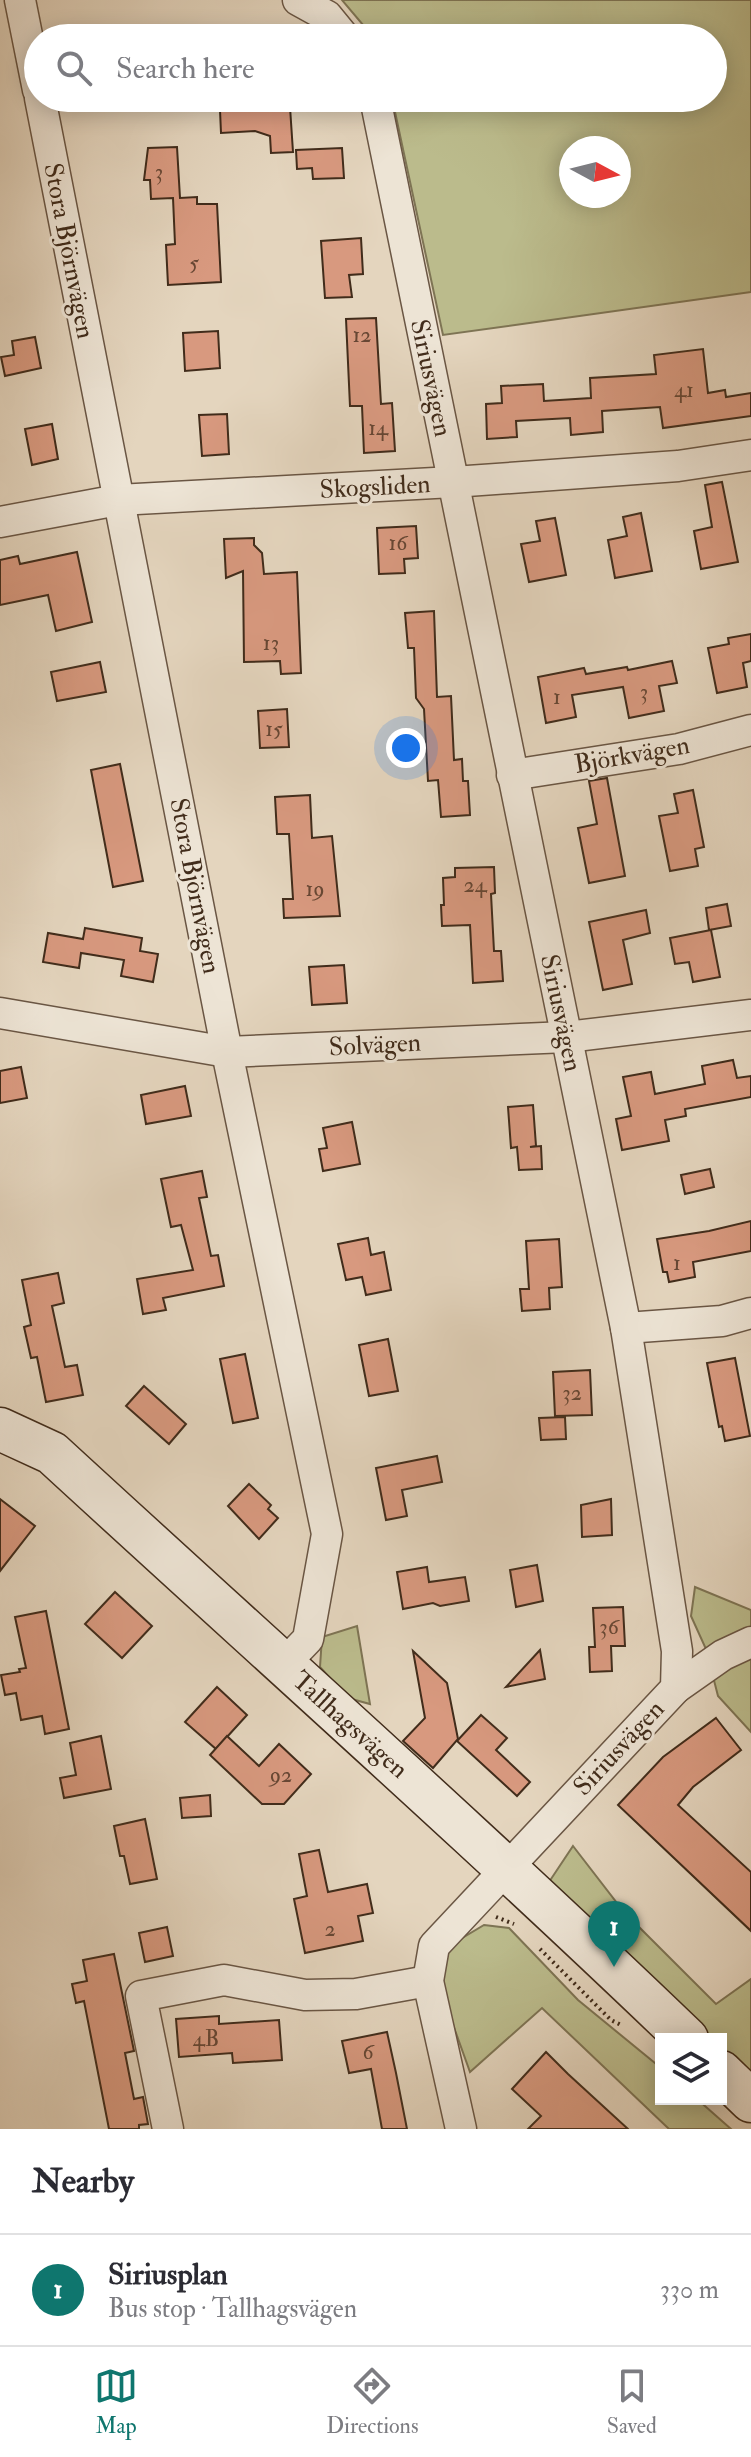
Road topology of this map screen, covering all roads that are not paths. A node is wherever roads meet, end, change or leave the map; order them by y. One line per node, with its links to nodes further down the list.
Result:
1 (20, 0): 3 (street)
2 (298, 0): 4 (street)
3 (25, 24)
4 (334, 24)
5 (43, 112): 9 (street, Stora Björnvägen)
6 (378, 112): 8 (street, Siriusvägen)
7 (751, 455): 8 (street, Skogsliden)
8 (453, 482): 9 (street, Skogsliden); 12 (street, Siriusvägen)
9 (118, 500): 10 (street, Skogsliden); 16 (street, Stora Björnvägen)
10 (0, 522)
11 (751, 730): 12 (street, Björkvägen)
12 (512, 775): 15 (street, Siriusvägen)
13 (0, 1013): 16 (street, Solvägen)
14 (751, 1015): 15 (street, Solvägen)
15 (567, 1037): 16 (street, Solvägen); 18 (street, Siriusvägen)
16 (227, 1052): 21 (street, Stora Björnvägen)
17 (751, 1313): 18 (street)
18 (626, 1328): 22 (street, Siriusvägen)
19 (0, 1429): 21 (main road, Tallhagsvägen)
20 (751, 1642): 22 (street)
21 (283, 1665): 23 (main road, Tallhagsvägen)
22 (676, 1688): 23 (street, Siriusvägen)
23 (507, 1870): 24 (street, Siriusvägen); 25 (main road, Tallhagsvägen)
24 (428, 1981): 28 (street); 29 (street)
25 (681, 2033)
26 (727, 2078): 27 (main road)
27 (751, 2101)
28 (168, 2129)
29 (461, 2129)

